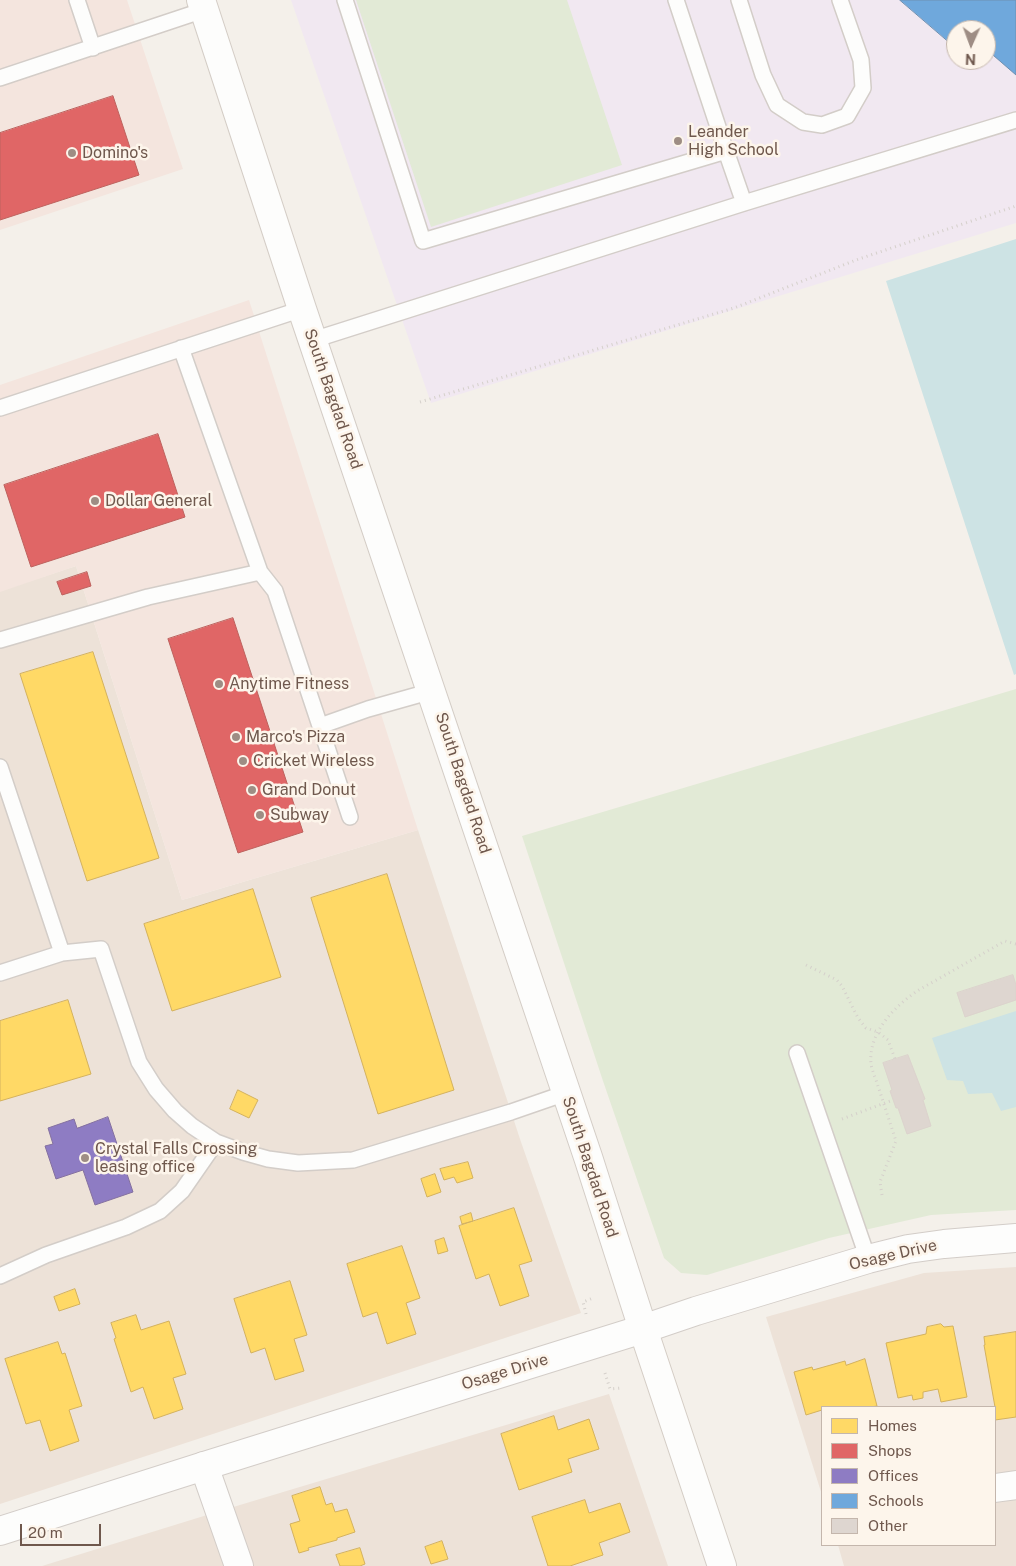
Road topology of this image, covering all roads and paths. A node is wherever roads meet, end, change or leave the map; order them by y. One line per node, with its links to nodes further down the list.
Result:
1 (77, 0): 7 (lane)
2 (345, 0): 10 (lane)
3 (676, 0): 10 (lane)
4 (739, 0): 5 (lane)
5 (840, 0)
6 (202, 5): 7 (lane); 13 (main road, South Bagdad Road)
7 (92, 48): 8 (lane)
8 (0, 78)
9 (1016, 120): 11 (lane)
10 (726, 151): 11 (lane)
11 (744, 203): 14 (lane)
12 (1016, 206): 16 (path)
13 (302, 309): 14 (main road, South Bagdad Road); 15 (lane)
14 (313, 340): 20 (main road, South Bagdad Road)
15 (181, 348): 17 (lane); 18 (lane)
16 (420, 402)
17 (0, 408)
18 (260, 572): 19 (lane); 21 (lane)
19 (0, 640)
20 (432, 691): 21 (lane); 31 (main road, South Bagdad Road)
21 (320, 726): 23 (lane)
22 (0, 767): 25 (lane)
23 (350, 817)
24 (1016, 944): 28 (path)
25 (62, 953): 27 (lane); 35 (lane)
26 (806, 965): 28 (path)
27 (0, 973)
28 (878, 1032): 30 (path); 33 (path)
29 (797, 1052): 34 (lane)
30 (895, 1059)
31 (566, 1093): 35 (lane); 42 (main road, South Bagdad Road)
32 (893, 1100): 33 (path)
33 (884, 1103): 34 (path); 36 (path)
34 (822, 1126): 38 (lane)
35 (216, 1142): 39 (lane)
36 (882, 1195)
37 (1016, 1238): 38 (main road, Osage Drive)
38 (868, 1259): 42 (main road, Osage Drive)
39 (0, 1276)
40 (593, 1298): 41 (path)
41 (586, 1314)
42 (643, 1329): 45 (main road, Osage Drive); 50 (main road, South Bagdad Road)
43 (605, 1373): 44 (path)
44 (621, 1388)
45 (204, 1466): 48 (main road, Osage Drive); 49 (main road)
46 (1016, 1485): 47 (main road)
47 (996, 1488)
48 (0, 1532)
49 (239, 1566)
50 (722, 1566)

